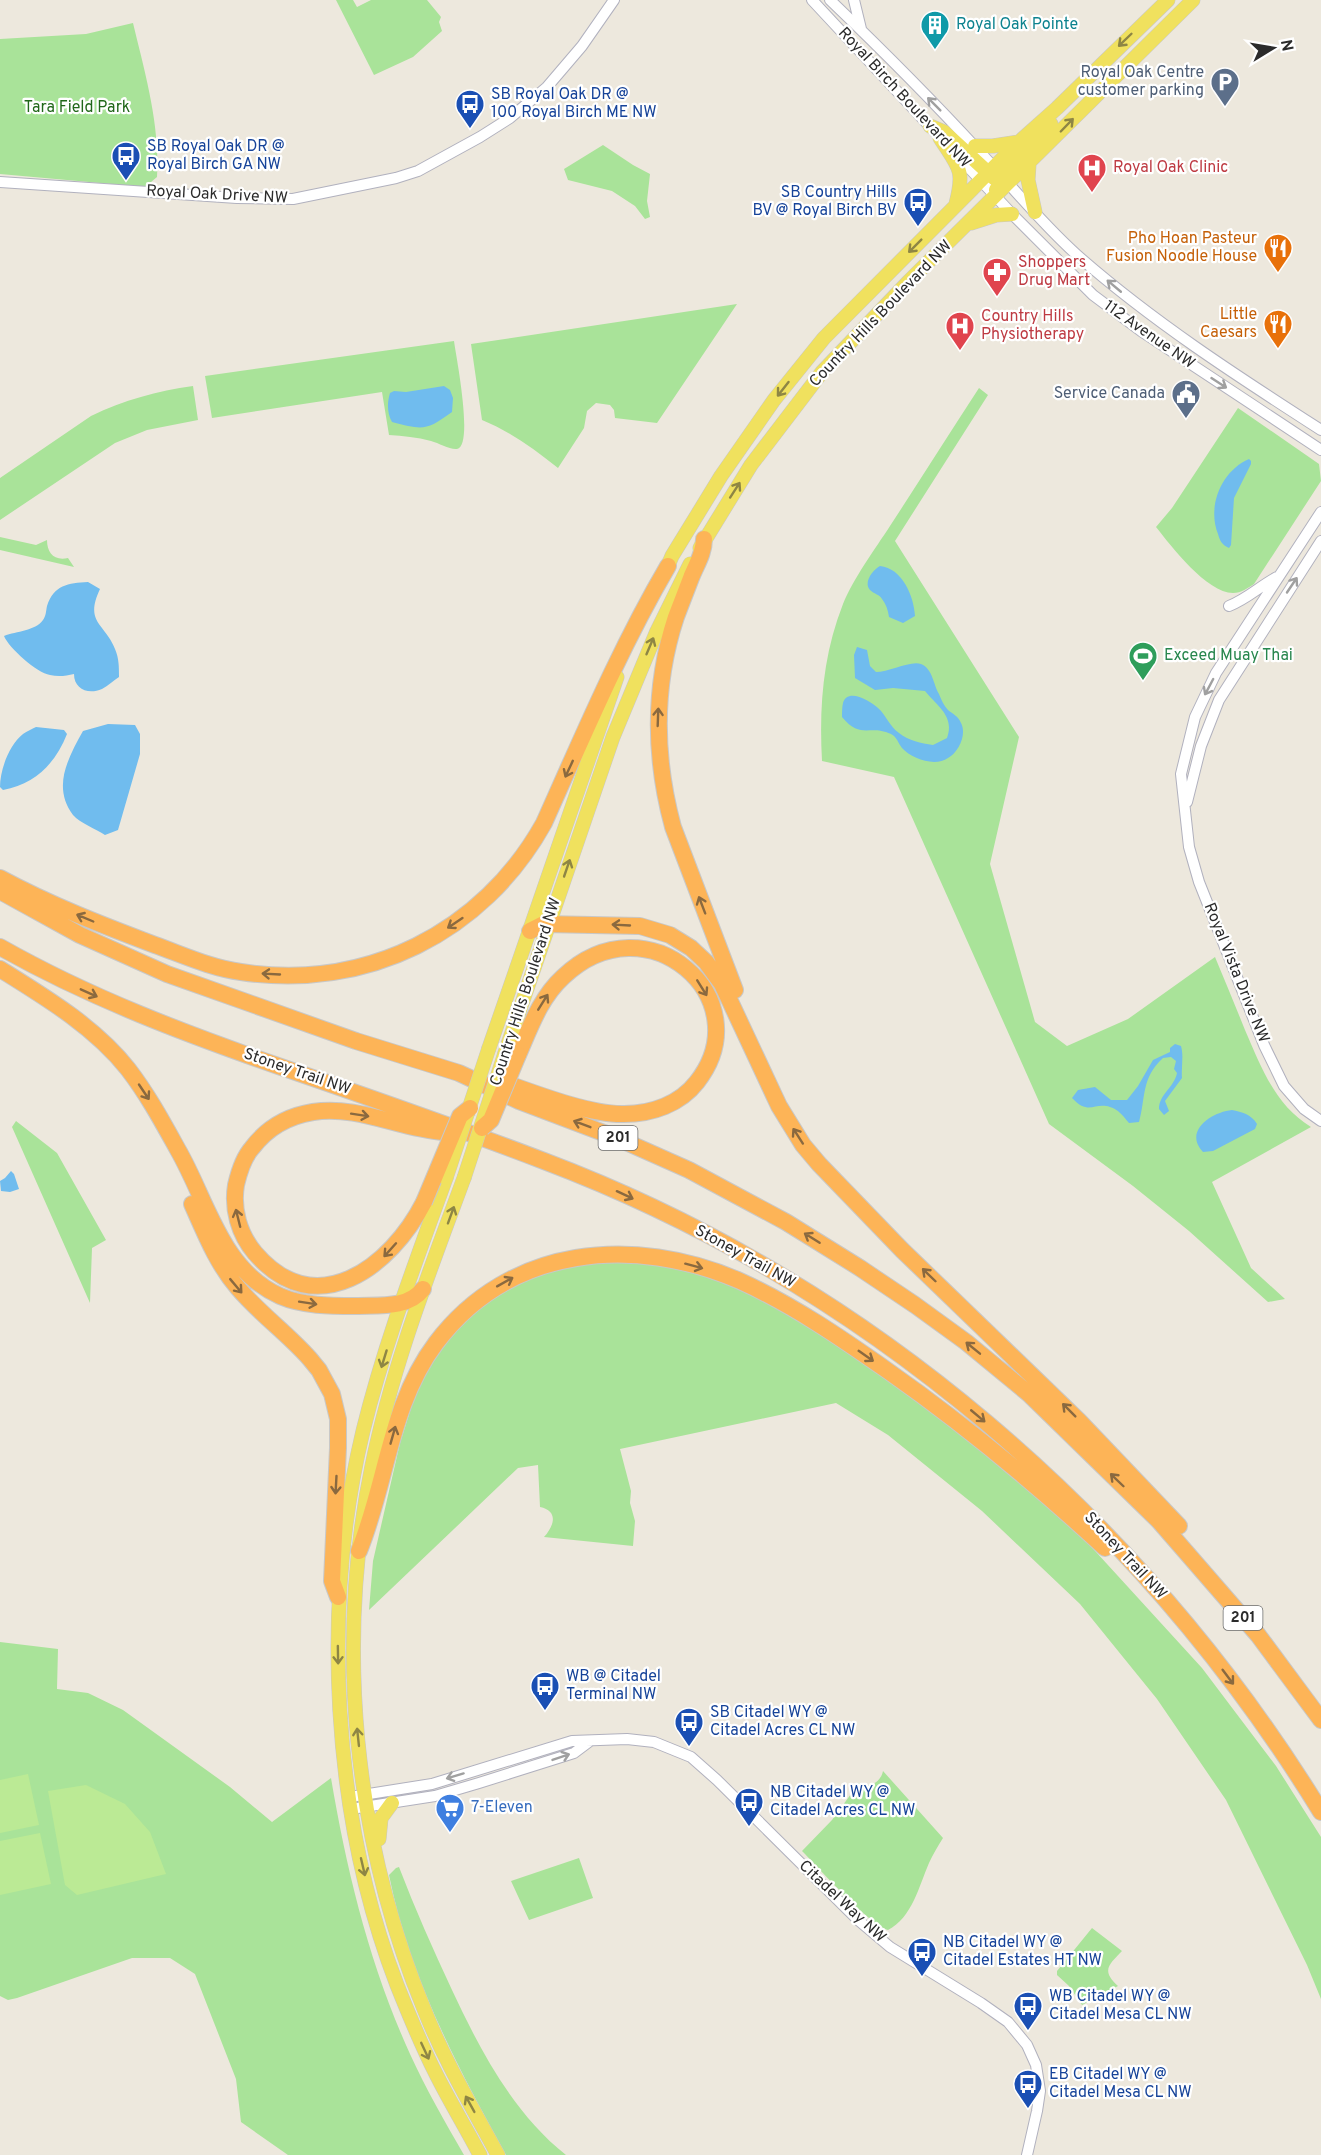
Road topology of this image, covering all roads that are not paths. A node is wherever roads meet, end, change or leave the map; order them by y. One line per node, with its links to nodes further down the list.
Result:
1 (614, 0): 15 (street, Royal Oak Drive NW)
2 (812, 0): 9 (street, Royal Birch Boulevard NW)
3 (854, 0): 7 (street)
4 (1168, 0): 8 (main road, Country Hills Boulevard NW, one-way to 8)
5 (1193, 0): 13 (main road, Country Hills Boulevard NW, one-way to 5)
6 (832, 1): 7 (street, Royal Birch Boulevard NW)
7 (862, 32): 12 (street, Royal Birch Boulevard NW, one-way to 7)
8 (1057, 108): 11 (main road, Country Hills Boulevard NW); 14 (main road)
9 (930, 126): 10 (street, Royal Birch Boulevard NW); 14 (main road)
10 (940, 138): 14 (street, Royal Birch Boulevard NW); 17 (main road)
11 (1019, 142): 12 (main road); 14 (main road, Country Hills Boulevard NW)
12 (975, 146): 14 (street, Royal Birch Boulevard NW)
13 (1029, 164): 14 (main road, Country Hills Boulevard NW); 18 (main road)
14 (996, 177): 16 (main road); 17 (main road, Country Hills Boulevard NW); 18 (street, 112 Avenue NW)
15 (0, 182)
16 (996, 197): 19 (street, 112 Avenue NW); 20 (main road, Country Hills Boulevard NW)
17 (956, 205): 27 (main road, Country Hills Boulevard NW, one-way to 27)
18 (1035, 212): 21 (street, 112 Avenue NW, one-way to 18)
19 (1012, 214): 20 (main road); 22 (street, 112 Avenue NW, one-way to 22)
20 (969, 224): 25 (main road, Country Hills Boulevard NW, one-way to 20)
21 (1321, 430)
22 (1317, 448): 23 (street)
23 (1321, 456)
24 (1321, 512): 28 (street, Royal Vista Drive NW)
25 (704, 539): 33 (main road, Country Hills Boulevard NW, one-way to 25); 37 (highway, one-way to 25)
26 (1321, 541): 30 (street, Royal Vista Drive NW, one-way to 26)
27 (668, 566): 31 (highway, one-way to 31); 34 (main road, Country Hills Boulevard NW)
28 (1280, 575): 29 (street); 30 (street, Royal Vista Drive NW, one-way to 30)
29 (1229, 606)
30 (1185, 808): 41 (street, Royal Vista Drive NW)
31 (0, 878)
32 (0, 891): 39 (highway, 201)
33 (549, 924): 34 (highway); 37 (highway, one-way to 33); 38 (main road, Country Hills Boulevard NW)
34 (530, 931): 40 (main road, Country Hills Boulevard NW, bridge)
35 (0, 947): 42 (highway, Stoney Trail NW / 201, one-way to 42)
36 (0, 969): 43 (highway, one-way to 43)
37 (749, 1039): 49 (highway, one-way to 37)
38 (511, 1054): 39 (highway, one-way to 39); 42 (highway, bridge)
39 (459, 1073): 50 (highway, 201, one-way to 39)
40 (470, 1108): 42 (highway, one-way to 42, bridge); 45 (main road, Country Hills Boulevard NW, bridge)
41 (1321, 1121)
42 (478, 1131): 44 (main road, one-way to 42, bridge); 47 (highway, Stoney Trail NW / 201, one-way to 47)
43 (170, 1137): 45 (highway, one-way to 45); 48 (highway, one-way to 48)
44 (423, 1289): 45 (highway); 46 (main road)
45 (402, 1303): 48 (main road, Country Hills Boulevard NW, one-way to 48)
46 (359, 1551): 47 (highway, one-way to 47); 52 (main road, one-way to 46)
47 (1150, 1581): 55 (highway, Stoney Trail NW / 201, one-way to 55)
48 (338, 1597): 53 (main road, Country Hills Boulevard NW, one-way to 53)
49 (1321, 1712)
50 (1321, 1720)
51 (591, 1740): 52 (street, Citadel Way NW, one-way to 52); 54 (street, Citadel Way NW, one-way to 51); 59 (street, Citadel Way NW)
52 (366, 1801): 53 (street, Citadel Way NW); 54 (street, Citadel Way NW); 56 (main road)
53 (351, 1803): 57 (main road, Country Hills Boulevard NW, one-way to 57)
54 (392, 1803): 56 (main road)
55 (1321, 1812)
56 (378, 1862): 58 (main road, one-way to 56)
57 (480, 2155)
58 (498, 2155)
59 (1027, 2155)

